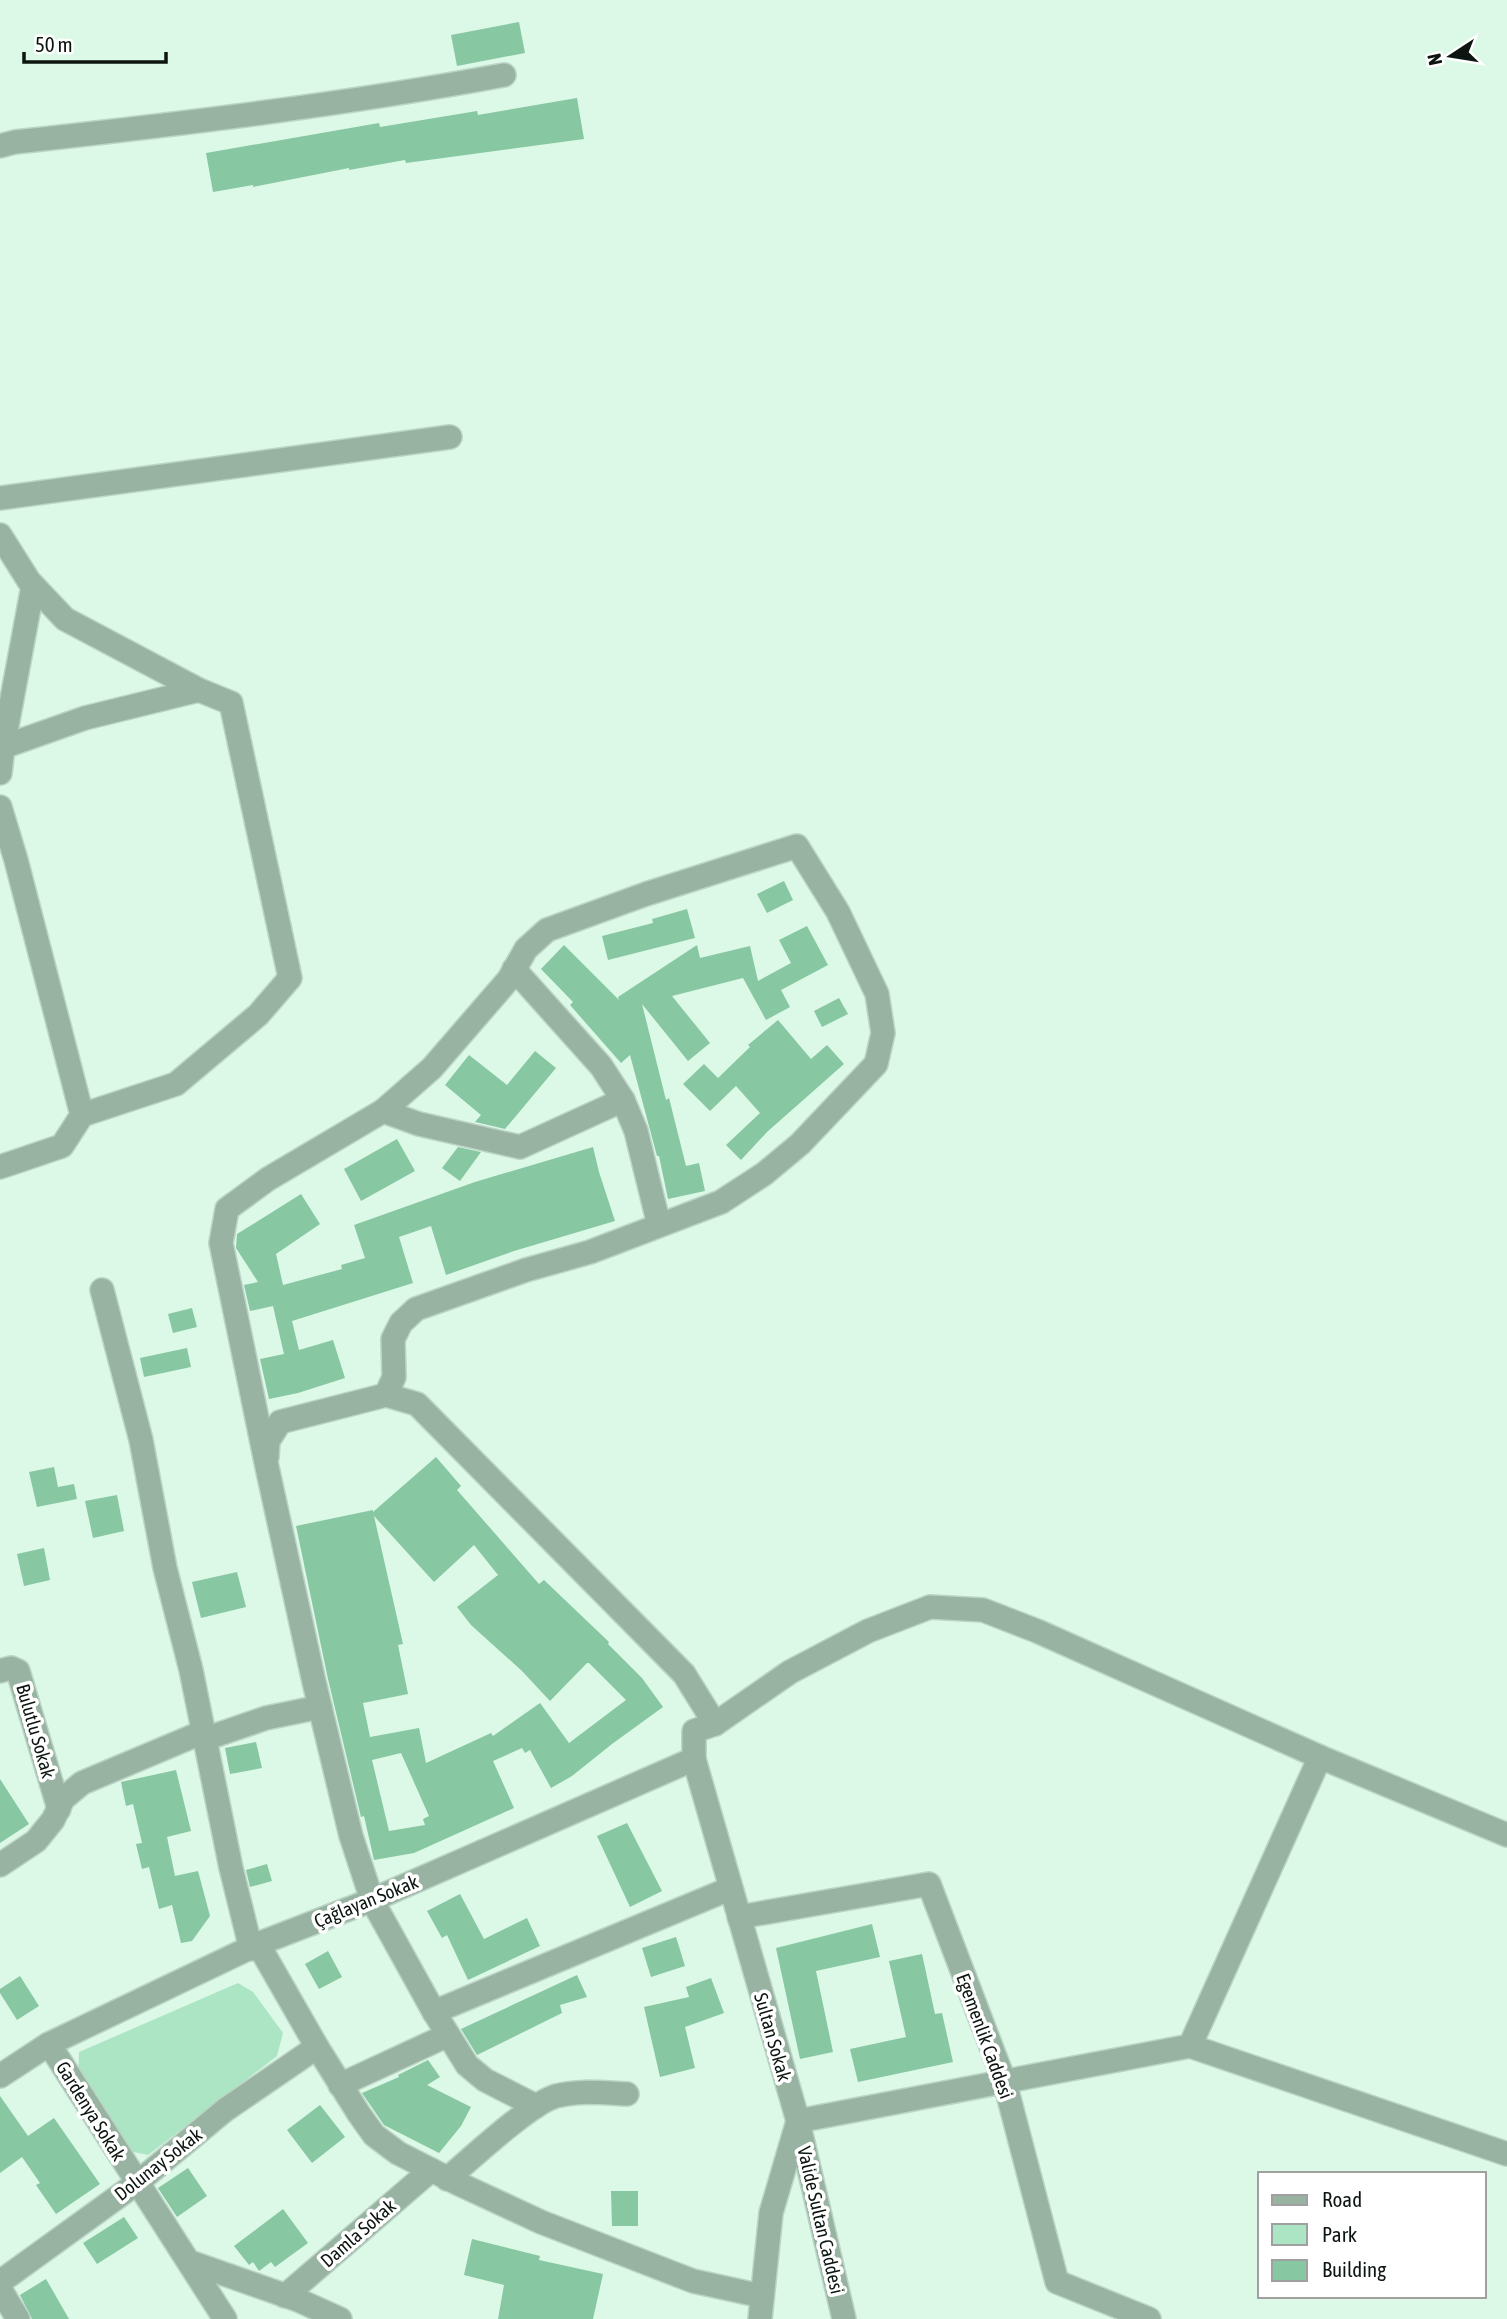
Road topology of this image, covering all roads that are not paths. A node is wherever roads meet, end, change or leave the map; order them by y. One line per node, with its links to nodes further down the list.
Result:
1 (504, 75): 2 (street)
2 (0, 146)
3 (450, 436): 4 (street)
4 (0, 498)
5 (0, 535): 6 (street)
6 (33, 586): 7 (street); 8 (street)
7 (199, 690): 8 (street); 14 (street)
8 (3, 747): 9 (street)
9 (0, 773)
10 (0, 807): 14 (street)
11 (514, 969): 12 (street); 13 (street); 16 (street)
12 (623, 1100): 13 (street); 16 (street)
13 (383, 1111): 19 (street)
14 (82, 1115): 15 (street)
15 (0, 1167)
16 (659, 1225): 18 (street)
17 (102, 1290): 23 (street)
18 (386, 1395): 19 (street); 22 (street)
19 (267, 1467): 21 (street)
20 (0, 1671): 26 (street, Bulutlu Sokak)
21 (320, 1707): 23 (street); 30 (street)
22 (715, 1724): 24 (street); 25 (street)
23 (204, 1736): 26 (street); 32 (street)
24 (1320, 1757): 27 (street); 36 (street)
25 (694, 1759): 29 (street, Sultan Sokak); 30 (street, Çağlayan Sokak)
26 (59, 1809): 28 (street)
27 (1507, 1835)
28 (0, 1865)
29 (729, 1889): 31 (street, Sultan Sokak); 33 (street)
30 (372, 1900): 32 (street, Çağlayan Sokak); 33 (street)
31 (738, 1917): 39 (street, Egemenlik Caddesi); 43 (street, Sultan Sokak)
32 (255, 1947): 35 (street, Çağlayan Sokak); 37 (street)
33 (434, 2012): 34 (street)
34 (448, 2035): 40 (street); 42 (street)
35 (48, 2044): 38 (street, Çağlayan Sokak); 46 (street, Gardenya Sokak)
36 (1190, 2046): 39 (street); 44 (street)
37 (317, 2047): 40 (street); 46 (street, Dolunay Sokak)
38 (0, 2076)
39 (1004, 2083): 43 (street); 56 (street, Egemenlik Caddesi)
40 (341, 2085): 45 (street)
41 (627, 2094): 42 (street, Damla Sokak)
42 (536, 2106): 45 (street, Damla Sokak)
43 (798, 2122): 51 (street); 55 (street, Valide Sultan Caddesi)
44 (1507, 2154)
45 (439, 2174): 50 (street, Damla Sokak); 51 (street)
46 (137, 2183): 47 (street, Gardenya Sokak); 48 (street, Dolunay Sokak)
47 (190, 2262): 50 (street); 53 (street, Gardenya Sokak)
48 (0, 2282)
49 (0, 2289): 52 (street)
50 (285, 2296): 54 (street)
51 (761, 2307)
52 (18, 2319)
53 (225, 2319)
54 (340, 2319)
55 (844, 2319)
56 (1149, 2319)

